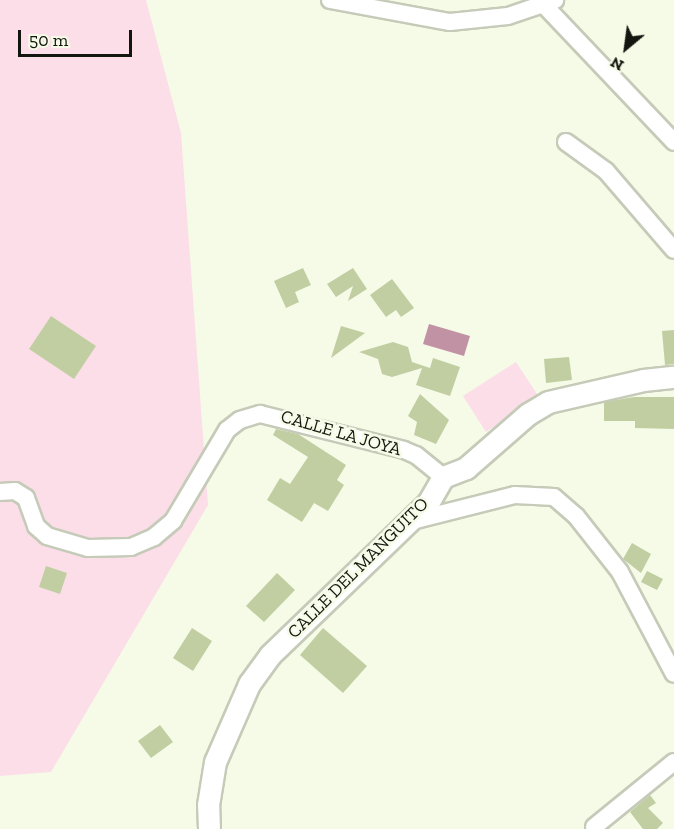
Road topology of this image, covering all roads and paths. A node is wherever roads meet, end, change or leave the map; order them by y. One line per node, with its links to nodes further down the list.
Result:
1 (330, 0): 2 (street)
2 (550, 3): 4 (street)
3 (566, 142): 5 (street)
4 (674, 142)
5 (671, 248)
6 (674, 377): 7 (main road)
7 (443, 477): 8 (street, CALLE LA JOYA); 9 (main road, CALLE DEL MANGUITO)
8 (0, 492)
9 (406, 522): 10 (street); 13 (main road, CALLE DEL MANGUITO)
10 (674, 674)
11 (674, 762): 12 (street)
12 (594, 827)
13 (209, 829)

